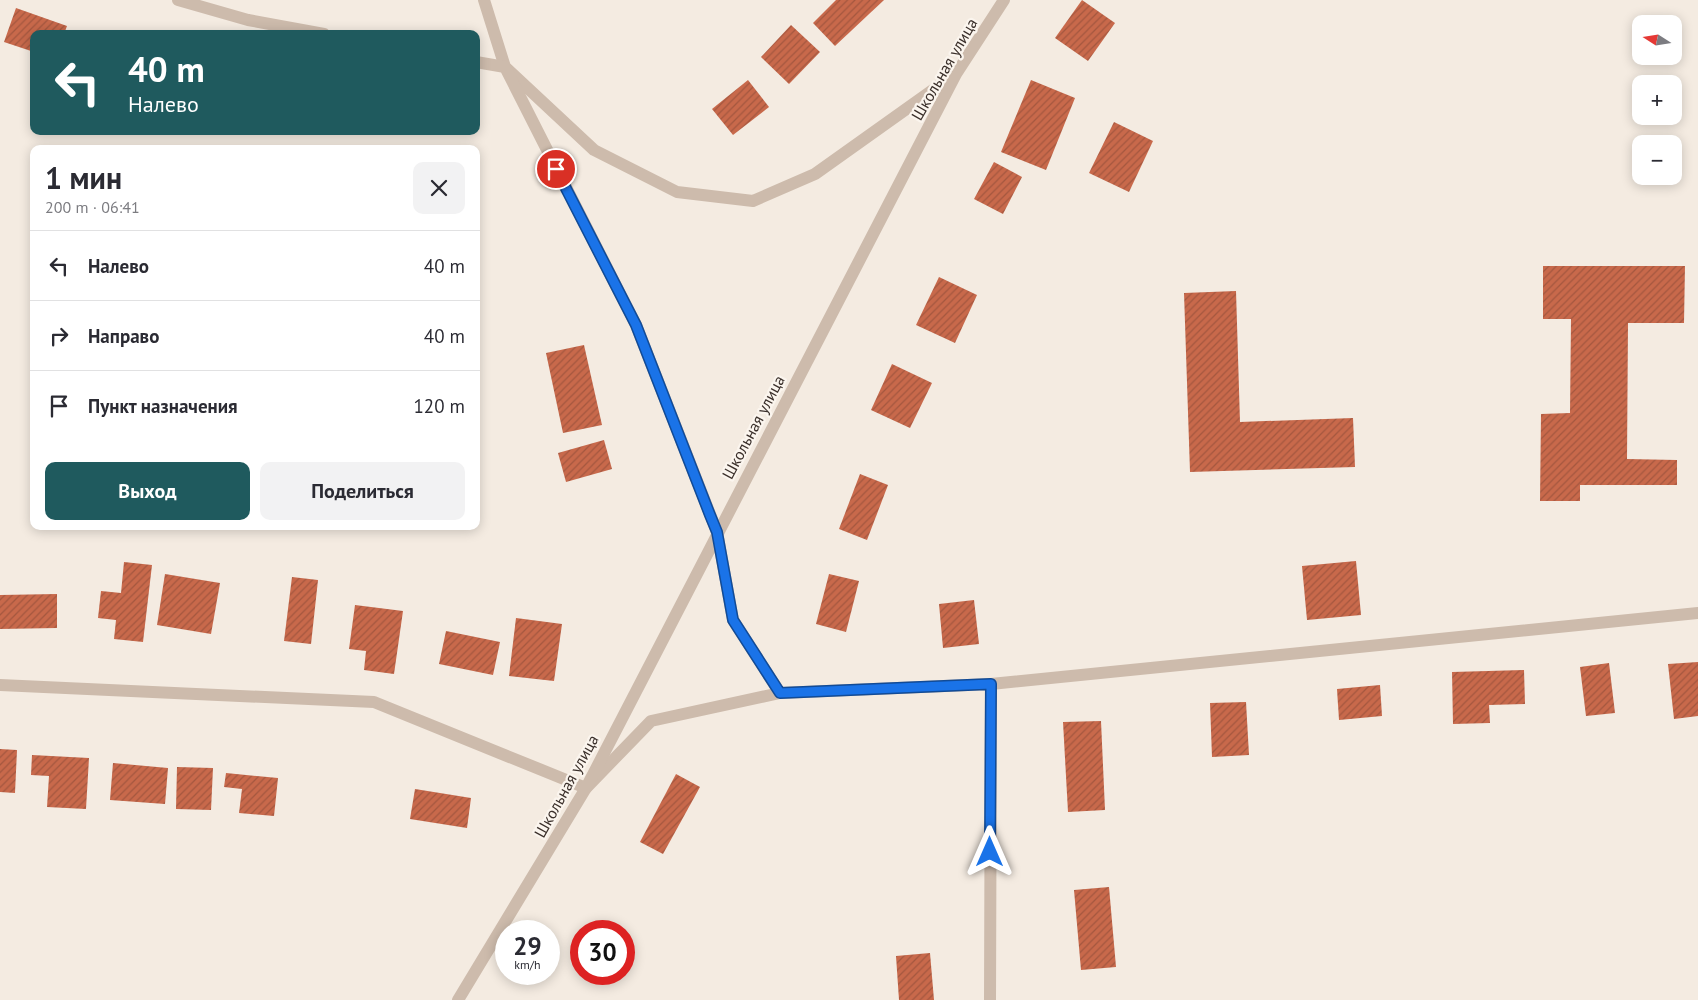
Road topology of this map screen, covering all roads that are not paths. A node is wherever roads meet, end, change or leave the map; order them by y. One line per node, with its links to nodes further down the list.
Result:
1 (178, 0): 4 (street)
2 (484, 0): 6 (street)
3 (1004, 0): 7 (street, Школьная улица)
4 (302, 30)
5 (480, 63): 6 (street)
6 (505, 67): 7 (street); 8 (street)
7 (956, 74): 8 (street, Школьная улица)
8 (717, 532): 12 (street); 13 (street, Школьная улица)
9 (1698, 613): 10 (street)
10 (991, 684): 12 (street); 15 (street)
11 (0, 685): 13 (street)
12 (780, 693): 13 (street)
13 (586, 788): 14 (street, Школьная улица)
14 (458, 1000)
15 (990, 1000)

